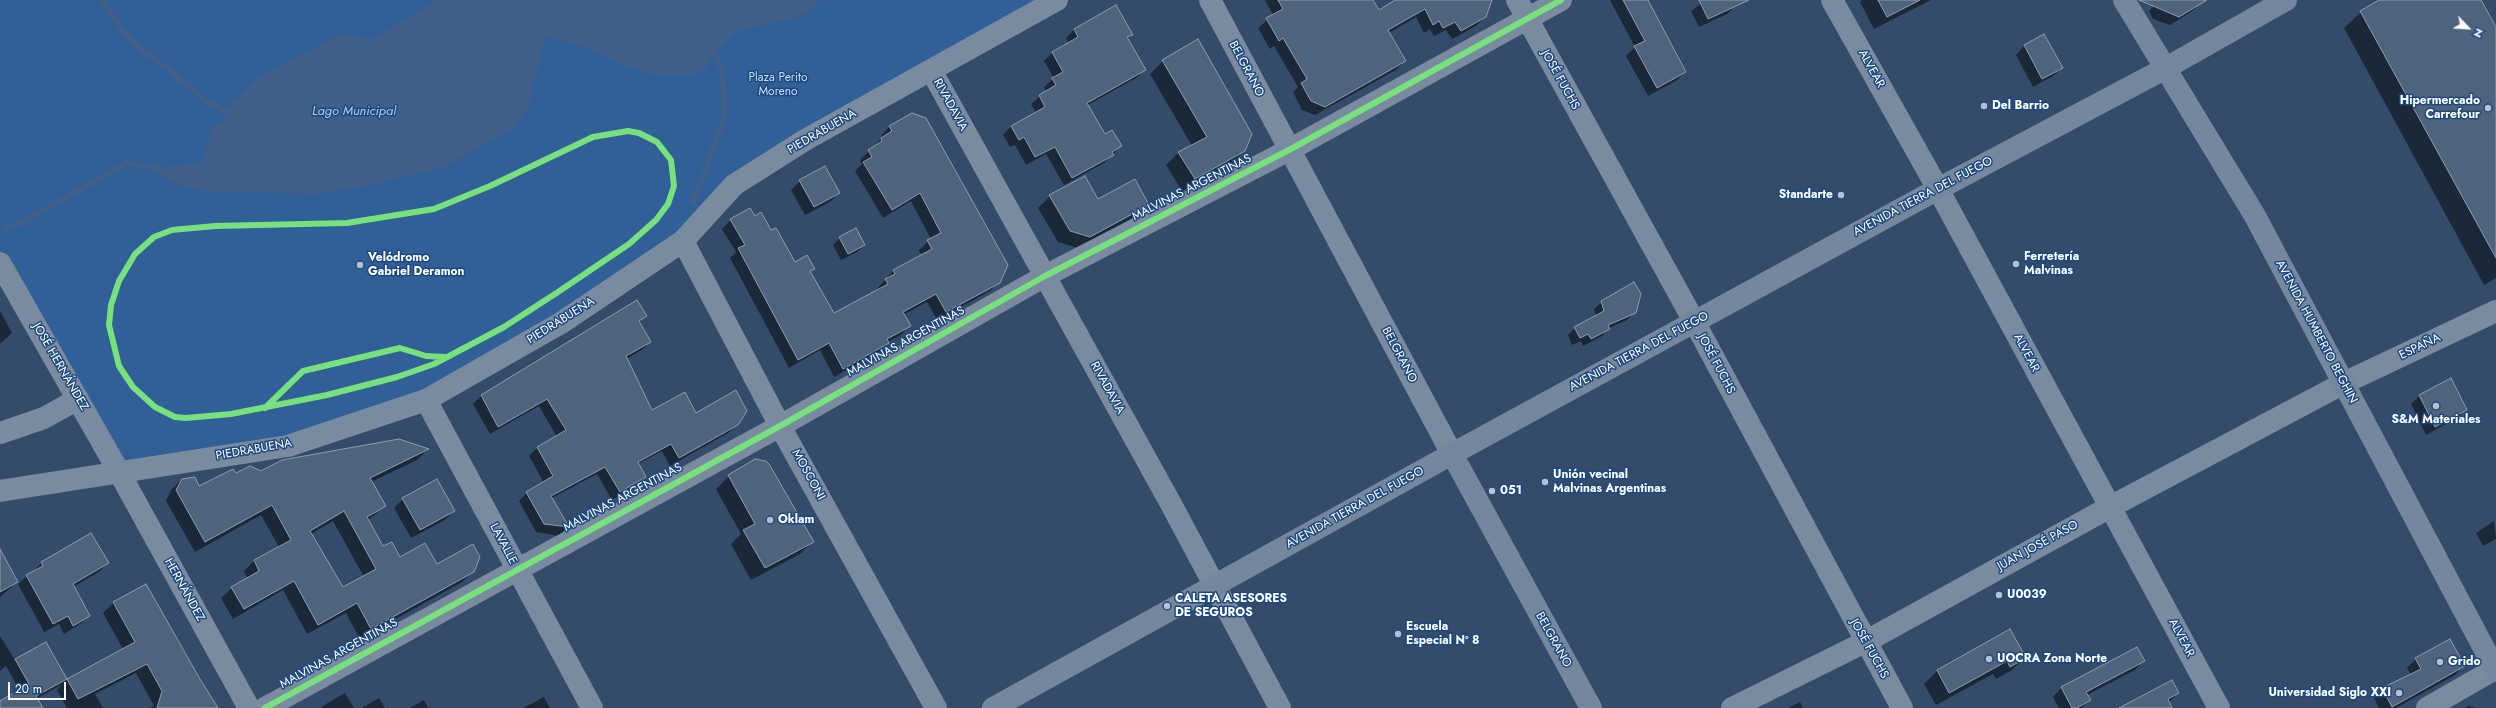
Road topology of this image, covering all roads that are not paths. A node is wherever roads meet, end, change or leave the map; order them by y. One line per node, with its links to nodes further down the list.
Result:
1 (1057, 0): 10 (street, PIEDRABUENA)
2 (1210, 0): 11 (street, BELGRANO)
3 (1517, 0): 8 (street, JOSÉ FUCHS)
4 (1561, 0): 8 (street, MALVINAS ARGENTINAS)
5 (1832, 0): 12 (street, ALVEAR)
6 (2124, 0): 9 (street, AVENIDA HUMBERTO BEGHIN)
7 (2286, 0): 9 (street, AVENIDA TIERRA DEL FUEGO)
8 (1527, 20): 11 (street, MALVINAS ARGENTINAS); 17 (street, JOSÉ FUCHS)
9 (2166, 68): 12 (street, AVENIDA TIERRA DEL FUEGO); 18 (street, AVENIDA HUMBERTO BEGHIN)
10 (931, 70): 13 (street, PIEDRABUENA); 15 (street, RIVADAVIA)
11 (1289, 150): 15 (street, MALVINAS ARGENTINAS); 23 (street, BELGRANO)
12 (1938, 189): 17 (street, AVENIDA TIERRA DEL FUEGO); 26 (street, ALVEAR)
13 (683, 241): 20 (street, PIEDRABUENA); 21 (street, MOSCONI)
14 (0, 263): 19 (street, JOSÉ HERNÁNDEZ)
15 (1045, 276): 21 (street, MALVINAS ARGENTINAS); 28 (street, RIVADAVIA)
16 (2496, 311): 18 (street, ESPAÑA)
17 (1695, 323): 23 (street, AVENIDA TIERRA DEL FUEGO); 29 (street, JOSÉ FUCHS)
18 (2344, 384): 26 (street, JUAN JOSÉ PASO); 30 (street, AVENIDA HUMBERTO BEGHIN)
19 (78, 399): 22 (street); 24 (street, JOSÉ HERNÁNDEZ)
20 (426, 400): 24 (street, PIEDRABUENA); 27 (street, LAVALLE)
21 (780, 426): 27 (street, MALVINAS ARGENTINAS); 34 (street, MOSCONI)
22 (0, 433)
23 (1452, 454): 28 (street, AVENIDA TIERRA DEL FUEGO); 37 (street, BELGRANO)
24 (119, 472): 25 (street, PIEDRABUENA); 31 (street, HERNÁNDEZ)
25 (0, 491)
26 (2110, 508): 29 (street, JUAN JOSÉ PASO); 40 (street, ALVEAR)
27 (516, 569): 32 (street, MALVINAS ARGENTINAS); 33 (street, LAVALLE)
28 (1214, 587): 35 (street, AVENIDA TIERRA DEL FUEGO); 36 (street, RIVADAVIA)
29 (1865, 642): 38 (street, JUAN JOSÉ PASO); 39 (street, JOSÉ FUCHS)
30 (2496, 670): 41 (street)
31 (249, 708)
32 (265, 708)
33 (592, 708)
34 (936, 708)
35 (993, 708)
36 (1280, 708)
37 (1591, 708)
38 (1732, 708)
39 (1902, 708)
40 (2218, 708)
41 (2427, 708)

